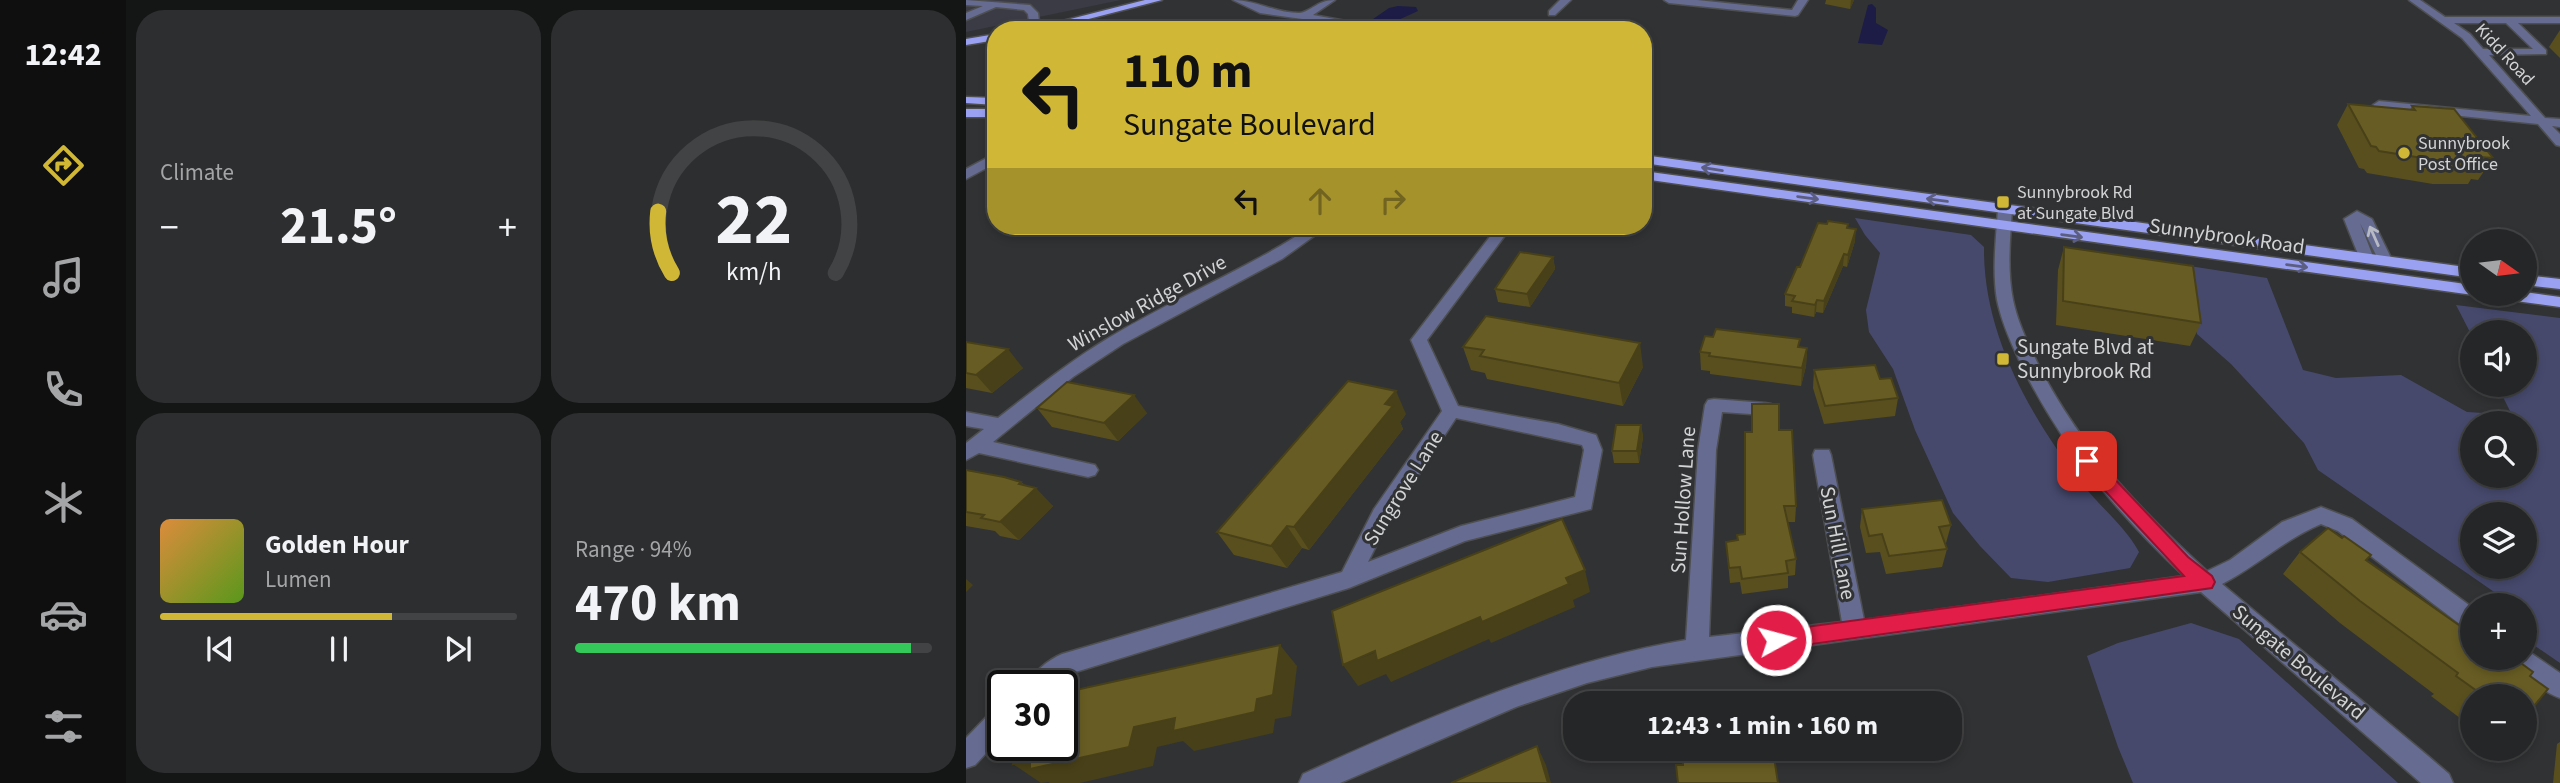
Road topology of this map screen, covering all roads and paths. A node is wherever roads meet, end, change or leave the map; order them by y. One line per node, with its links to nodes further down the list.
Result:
1 (1157, 0): 17 (main road)
2 (1329, 0): 12 (street)
3 (1566, 0): 10 (street)
4 (1669, 0): 5 (street)
5 (1802, 0)
6 (2414, 0): 14 (street, Kidd Road)
7 (1242, 1): 12 (street)
8 (966, 2): 9 (street)
9 (995, 5): 11 (street); 16 (street)
10 (1552, 13)
11 (966, 17)
12 (1303, 17): 18 (street)
13 (2508, 19): 14 (street); 15 (street); 21 (street)
14 (2446, 20): 21 (street, Kidd Road)
15 (2560, 20)
16 (1034, 21)
17 (1068, 21)
18 (1336, 21)
19 (987, 38): 20 (main road)
20 (966, 42)
21 (2483, 52): 27 (street, Kidd Road)
22 (966, 100): 23 (main road)
23 (987, 101)
24 (2379, 105): 27 (street)
25 (966, 113): 26 (main road)
26 (987, 113)
27 (2542, 121): 28 (street); 29 (street, Kidd Road)
28 (2560, 123)
29 (2560, 142)
30 (1652, 160): 34 (main road, Sunnybrook Road, one-way to 30)
31 (987, 162): 32 (street)
32 (966, 175)
33 (1652, 176): 34 (main road, Sunnybrook Road, one-way to 34)
34 (2004, 218): 37 (main road, Sunnybrook Road); 42 (main road, Sunnybrook Road, one-way to 42); 53 (street, Sungate Boulevard)
35 (1308, 235): 48 (street, Winslow Ridge Drive)
36 (1498, 235): 46 (street, Sungrove Lane)
37 (2367, 259): 38 (main road, Sunnybrook Road); 38 (street, one-way to 37)
38 (2386, 262): 39 (main road, Sunnybrook Road)
39 (2460, 271)
40 (2538, 282): 41 (main road)
41 (2560, 285)
42 (2460, 288)
43 (2538, 299): 44 (main road)
44 (2560, 302)
45 (1765, 409): 56 (street, Sun Hollow Lane)
46 (1451, 411): 52 (street, Sungrove Lane); 52 (street)
47 (966, 419): 48 (street)
48 (998, 425): 49 (street, Winslow Ridge Drive)
49 (971, 449): 51 (street)
50 (1822, 455): 55 (street, Sun Hill Lane)
51 (1088, 470)
52 (1349, 579): 58 (street)
53 (2205, 582): 54 (street); 55 (street); 63 (street, Sungate Boulevard)
54 (2460, 611)
55 (1855, 631): 56 (street)
56 (1697, 650): 62 (street)
57 (2537, 669): 59 (street)
58 (1056, 670)
59 (2560, 687)
60 (987, 734): 61 (street)
61 (966, 756)
62 (1312, 783)
63 (2440, 783)

